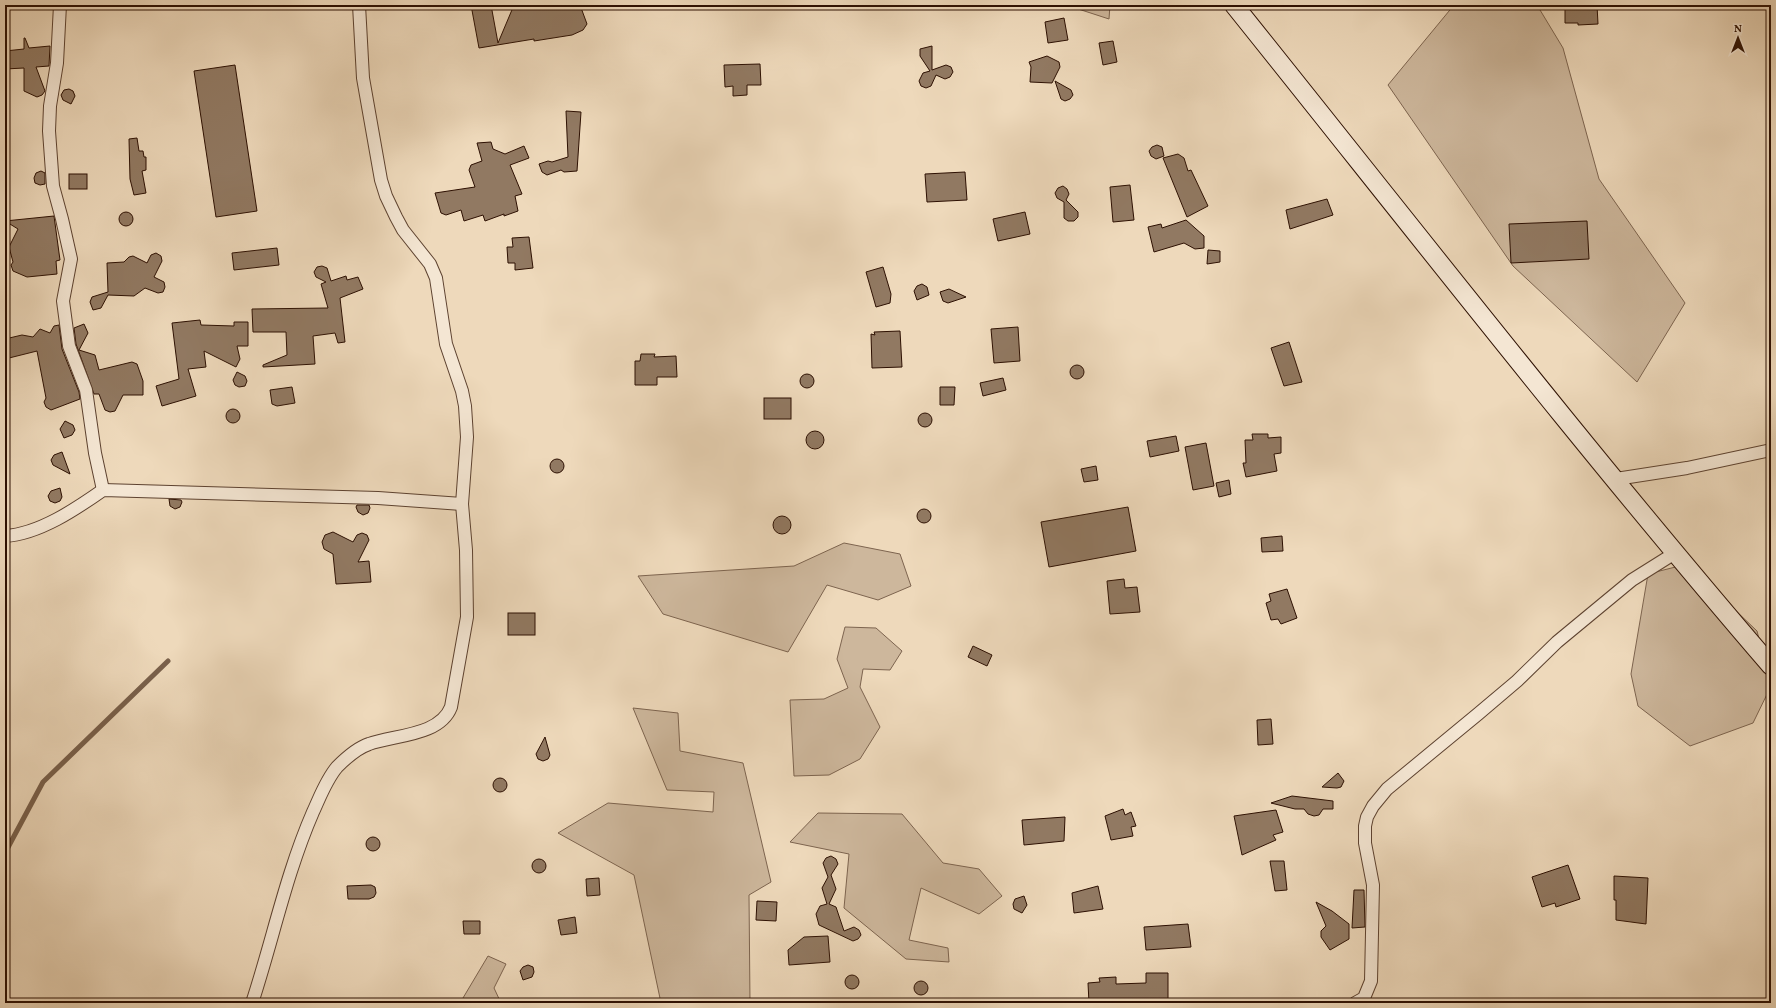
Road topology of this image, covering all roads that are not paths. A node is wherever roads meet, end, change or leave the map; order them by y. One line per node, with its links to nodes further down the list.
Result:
1 (60, 5): 6 (street)
2 (359, 5): 7 (street)
3 (1234, 5): 5 (street)
4 (1771, 450): 5 (street)
5 (1616, 479): 9 (street)
6 (103, 490): 7 (street); 8 (street)
7 (462, 504): 11 (street)
8 (5, 536)
9 (1675, 552): 10 (street); 12 (street)
10 (1771, 666)
11 (252, 1003)
12 (1355, 1003)

